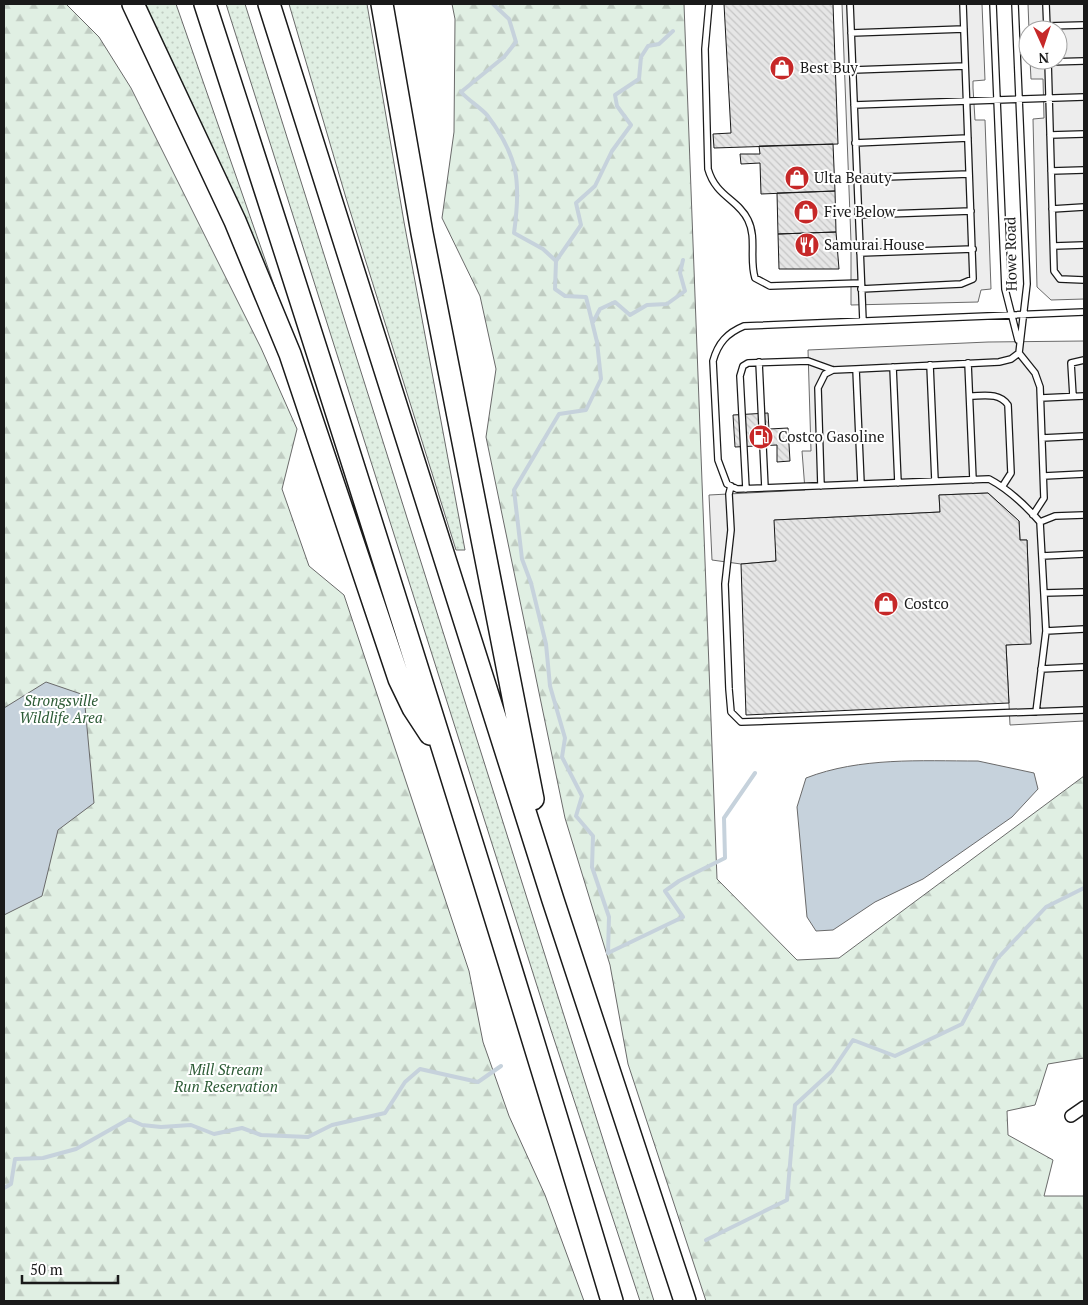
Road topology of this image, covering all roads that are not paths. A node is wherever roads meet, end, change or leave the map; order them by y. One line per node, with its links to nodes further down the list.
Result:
1 (133, 4): 88 (highway)
2 (205, 4): 88 (highway)
3 (269, 4): 89 (highway)
4 (382, 4): 89 (highway)
5 (709, 4): 44 (lane)
6 (850, 4): 15 (lane)
7 (963, 4): 14 (lane)
8 (994, 4): 24 (lane, Howe Road)
9 (1015, 4): 23 (lane, Howe Road)
10 (1046, 4): 11 (lane)
11 (1047, 20)
12 (1084, 25): 13 (lane)
13 (1068, 26)
14 (964, 29): 15 (lane); 18 (lane)
15 (851, 33): 19 (lane)
16 (1068, 61): 17 (lane)
17 (1084, 61)
18 (965, 66): 19 (lane); 25 (lane)
19 (853, 70): 26 (lane)
20 (1048, 70): 22 (lane)
21 (1084, 97): 22 (lane)
22 (1049, 98): 23 (lane); 28 (lane)
23 (1019, 99): 24 (lane); 47 (lane, Howe Road)
24 (997, 100): 25 (lane); 46 (lane, Howe Road)
25 (967, 102): 26 (lane); 29 (lane)
26 (854, 105): 30 (lane)
27 (1084, 134): 28 (lane)
28 (1050, 135): 32 (lane)
29 (968, 138): 30 (lane); 33 (lane)
30 (855, 143): 34 (lane)
31 (1084, 170): 32 (lane)
32 (1051, 171): 36 (lane)
33 (969, 174): 34 (lane); 37 (lane)
34 (857, 178): 38 (lane)
35 (1084, 207): 36 (lane)
36 (1052, 208): 40 (lane)
37 (971, 212): 38 (lane); 41 (lane)
38 (858, 216): 42 (lane)
39 (1084, 245): 40 (lane)
40 (1054, 246): 43 (lane)
41 (972, 249): 42 (lane); 44 (lane)
42 (860, 253): 44 (lane)
43 (1084, 280)
44 (861, 286): 48 (lane)
45 (1084, 312): 47 (lane)
46 (1011, 315): 47 (lane); 48 (lane); 49 (lane, Howe Road)
47 (1022, 315): 49 (lane, Howe Road)
48 (862, 321): 70 (lane)
49 (1018, 342): 50 (lane)
50 (1019, 353): 53 (lane); 61 (lane)
51 (1084, 360): 59 (lane)
52 (759, 362): 57 (lane); 73 (lane); 74 (lane)
53 (968, 363): 54 (lane); 58 (lane)
54 (930, 365): 55 (lane); 67 (lane)
55 (893, 366): 56 (lane); 68 (lane)
56 (856, 369): 57 (lane); 69 (lane)
57 (833, 370): 71 (lane)
58 (970, 396): 66 (lane); 72 (lane)
59 (1073, 396): 60 (lane); 61 (lane)
60 (1084, 396)
61 (1041, 398): 63 (lane)
62 (1084, 436): 63 (lane)
63 (1042, 438): 65 (lane)
64 (1084, 474): 65 (lane)
65 (1044, 476): 75 (lane)
66 (973, 480): 67 (lane); 72 (lane)
67 (935, 481): 68 (lane)
68 (898, 483): 69 (lane)
69 (860, 484): 71 (lane)
70 (731, 486): 74 (lane); 87 (lane)
71 (821, 486): 73 (lane)
72 (1002, 487): 75 (lane)
73 (765, 488): 74 (lane)
74 (746, 489)
75 (1033, 515): 77 (lane)
76 (1084, 515): 77 (lane)
77 (1040, 522): 79 (lane)
78 (1084, 554): 79 (lane)
79 (1042, 556): 81 (lane)
80 (1084, 592): 81 (lane)
81 (1044, 593): 83 (lane)
82 (1084, 629): 83 (lane)
83 (1046, 631): 85 (lane)
84 (1084, 667): 85 (lane)
85 (1041, 669): 87 (lane)
86 (1084, 710): 87 (lane)
87 (1036, 712)
88 (444, 754): 92 (highway)
89 (553, 900): 93 (highway)
90 (1084, 1107): 91 (street)
91 (1071, 1116)
92 (612, 1301)
93 (685, 1301)

